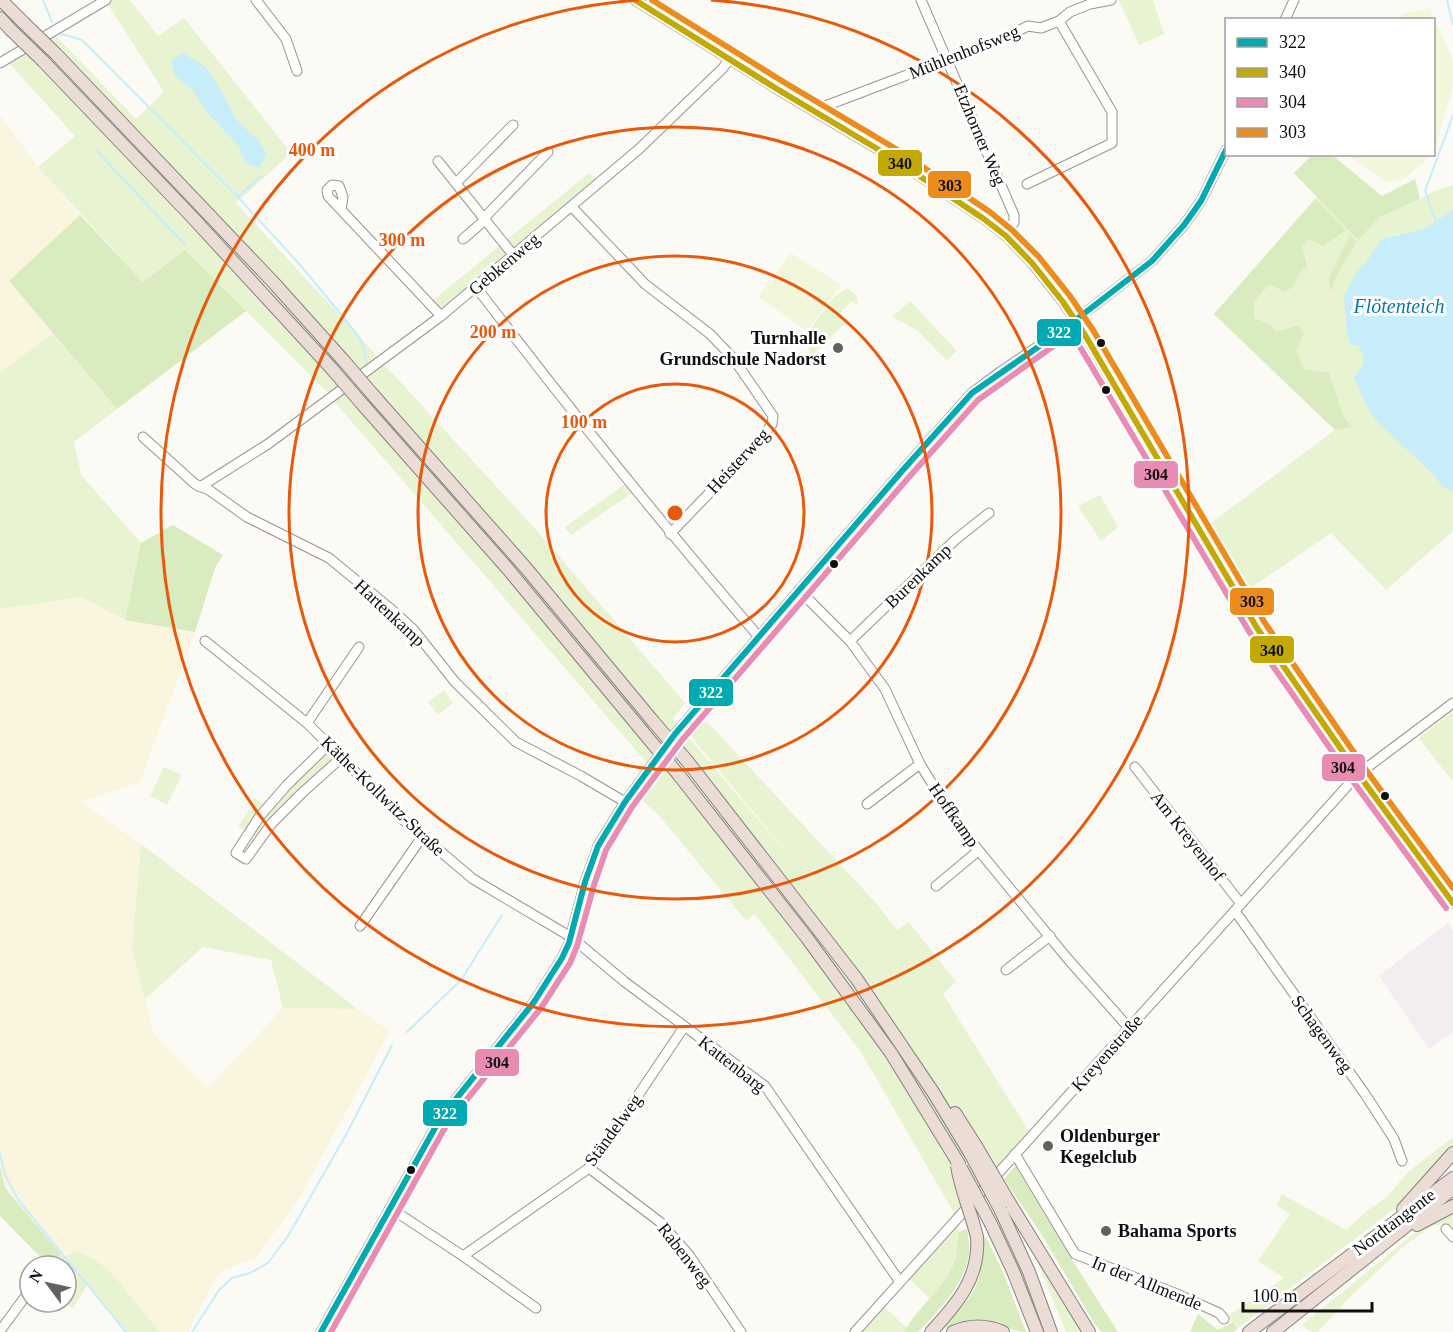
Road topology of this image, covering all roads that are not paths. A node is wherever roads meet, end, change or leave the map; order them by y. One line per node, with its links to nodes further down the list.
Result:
1 (1, 0): 68 (highway, bridge)
2 (106, 0): 13 (street)
3 (256, 0): 14 (street)
4 (635, 0): 11 (street)
5 (921, 0): 12 (street, Etzhorner Weg)
6 (1112, 0): 10 (street, Mühlenhofsweg)
7 (1294, 0): 9 (street)
8 (0, 18): 63 (highway, bridge)
9 (1286, 18)
10 (1059, 21): 12 (street, Mühlenhofsweg); 21 (street)
11 (729, 59): 15 (street); 22 (street, Gebkenweg)
12 (948, 59): 15 (street, Mühlenhofsweg); 25 (street, Etzhorner Weg)
13 (0, 63)
14 (297, 71)
15 (821, 115): 25 (street)
16 (513, 125): 20 (street)
17 (548, 152): 24 (street)
18 (1225, 154): 30 (street)
19 (438, 161): 20 (street)
20 (456, 183): 24 (street)
21 (1027, 184)
22 (572, 207): 27 (street, Gebkenweg); 34 (street, Heisterweg)
23 (341, 210): 29 (street)
24 (486, 218): 26 (street); 27 (street)
25 (1006, 236): 30 (street)
26 (463, 239)
27 (514, 256): 28 (street, Gebkenweg)
28 (476, 287): 29 (street, Gebkenweg); 34 (street)
29 (441, 316): 32 (street, Gebkenweg)
30 (1075, 320): 35 (street); 46 (street)
31 (143, 437): 32 (street, Hartenkamp)
32 (200, 487): 47 (street, Hartenkamp)
33 (989, 513): 38 (street, Burenkamp)
34 (670, 534): 36 (street)
35 (799, 590): 36 (street); 38 (street, Hoffkamp)
36 (759, 637): 47 (street)
37 (205, 641): 41 (street, Käthe-Kollwitz-Straße)
38 (850, 641): 44 (street, Hoffkamp)
39 (359, 647): 41 (street)
40 (1453, 704): 46 (street, Kreyenstraße)
41 (307, 723): 42 (street, Käthe-Kollwitz-Straße)
42 (328, 745): 43 (street, Käthe-Kollwitz-Straße); 43 (street)
43 (341, 758): 49 (street, Käthe-Kollwitz-Straße)
44 (920, 764): 48 (street); 50 (street, Hoffkamp)
45 (1135, 767): 53 (street, Am Kreyenhof)
46 (1359, 775): 52 (street); 53 (street, Kreyenstraße)
47 (625, 802): 56 (street)
48 (867, 804)
49 (422, 837): 54 (street); 56 (street, Käthe-Kollwitz-Straße)
50 (978, 851): 51 (street); 55 (street, Hoffkamp)
51 (936, 886)
52 (1453, 903)
53 (1238, 907): 59 (street, Kreyenstraße); 62 (street, Schagenweg)
54 (360, 926)
55 (1050, 936): 57 (street); 59 (street, Hoffkamp)
56 (571, 937): 58 (street, Kattenbarg); 69 (street)
57 (1006, 970)
58 (684, 1027): 64 (street, Ständelweg); 74 (street, Kattenbarg)
59 (1129, 1028): 61 (street, Kreyenstraße)
60 (1453, 1153): 72 (highway)
61 (1015, 1154): 74 (street, Kreyenstraße); 77 (street, In der Allmende)
62 (1402, 1161)
63 (958, 1163): 82 (highway, bridge); 85 (highway, bridge)
64 (589, 1168): 73 (street, Ständelweg); 80 (street, Rabenweg)
65 (1453, 1178): 72 (highway, Nordtangente)
66 (1453, 1188): 72 (highway, Nordtangente)
67 (1453, 1206): 72 (highway)
68 (1005, 1207): 86 (highway); 87 (highway)
69 (390, 1208): 73 (street); 79 (street)
70 (1446, 1229): 71 (street)
71 (1453, 1237)
72 (1381, 1240): 88 (highway, Nordtangente); 89 (highway, Nordtangente)
73 (463, 1256): 76 (street)
74 (900, 1282): 81 (street, Kreyenstraße)
75 (18, 1306): 78 (street)
76 (536, 1308)
77 (1224, 1319)
78 (0, 1331)
79 (321, 1332)
80 (741, 1332)
81 (855, 1332)
82 (931, 1332)
83 (953, 1332): 84 (highway)
84 (1003, 1332)
85 (1037, 1332)
86 (1051, 1332)
87 (1089, 1332)
88 (1249, 1332)
89 (1273, 1332)

